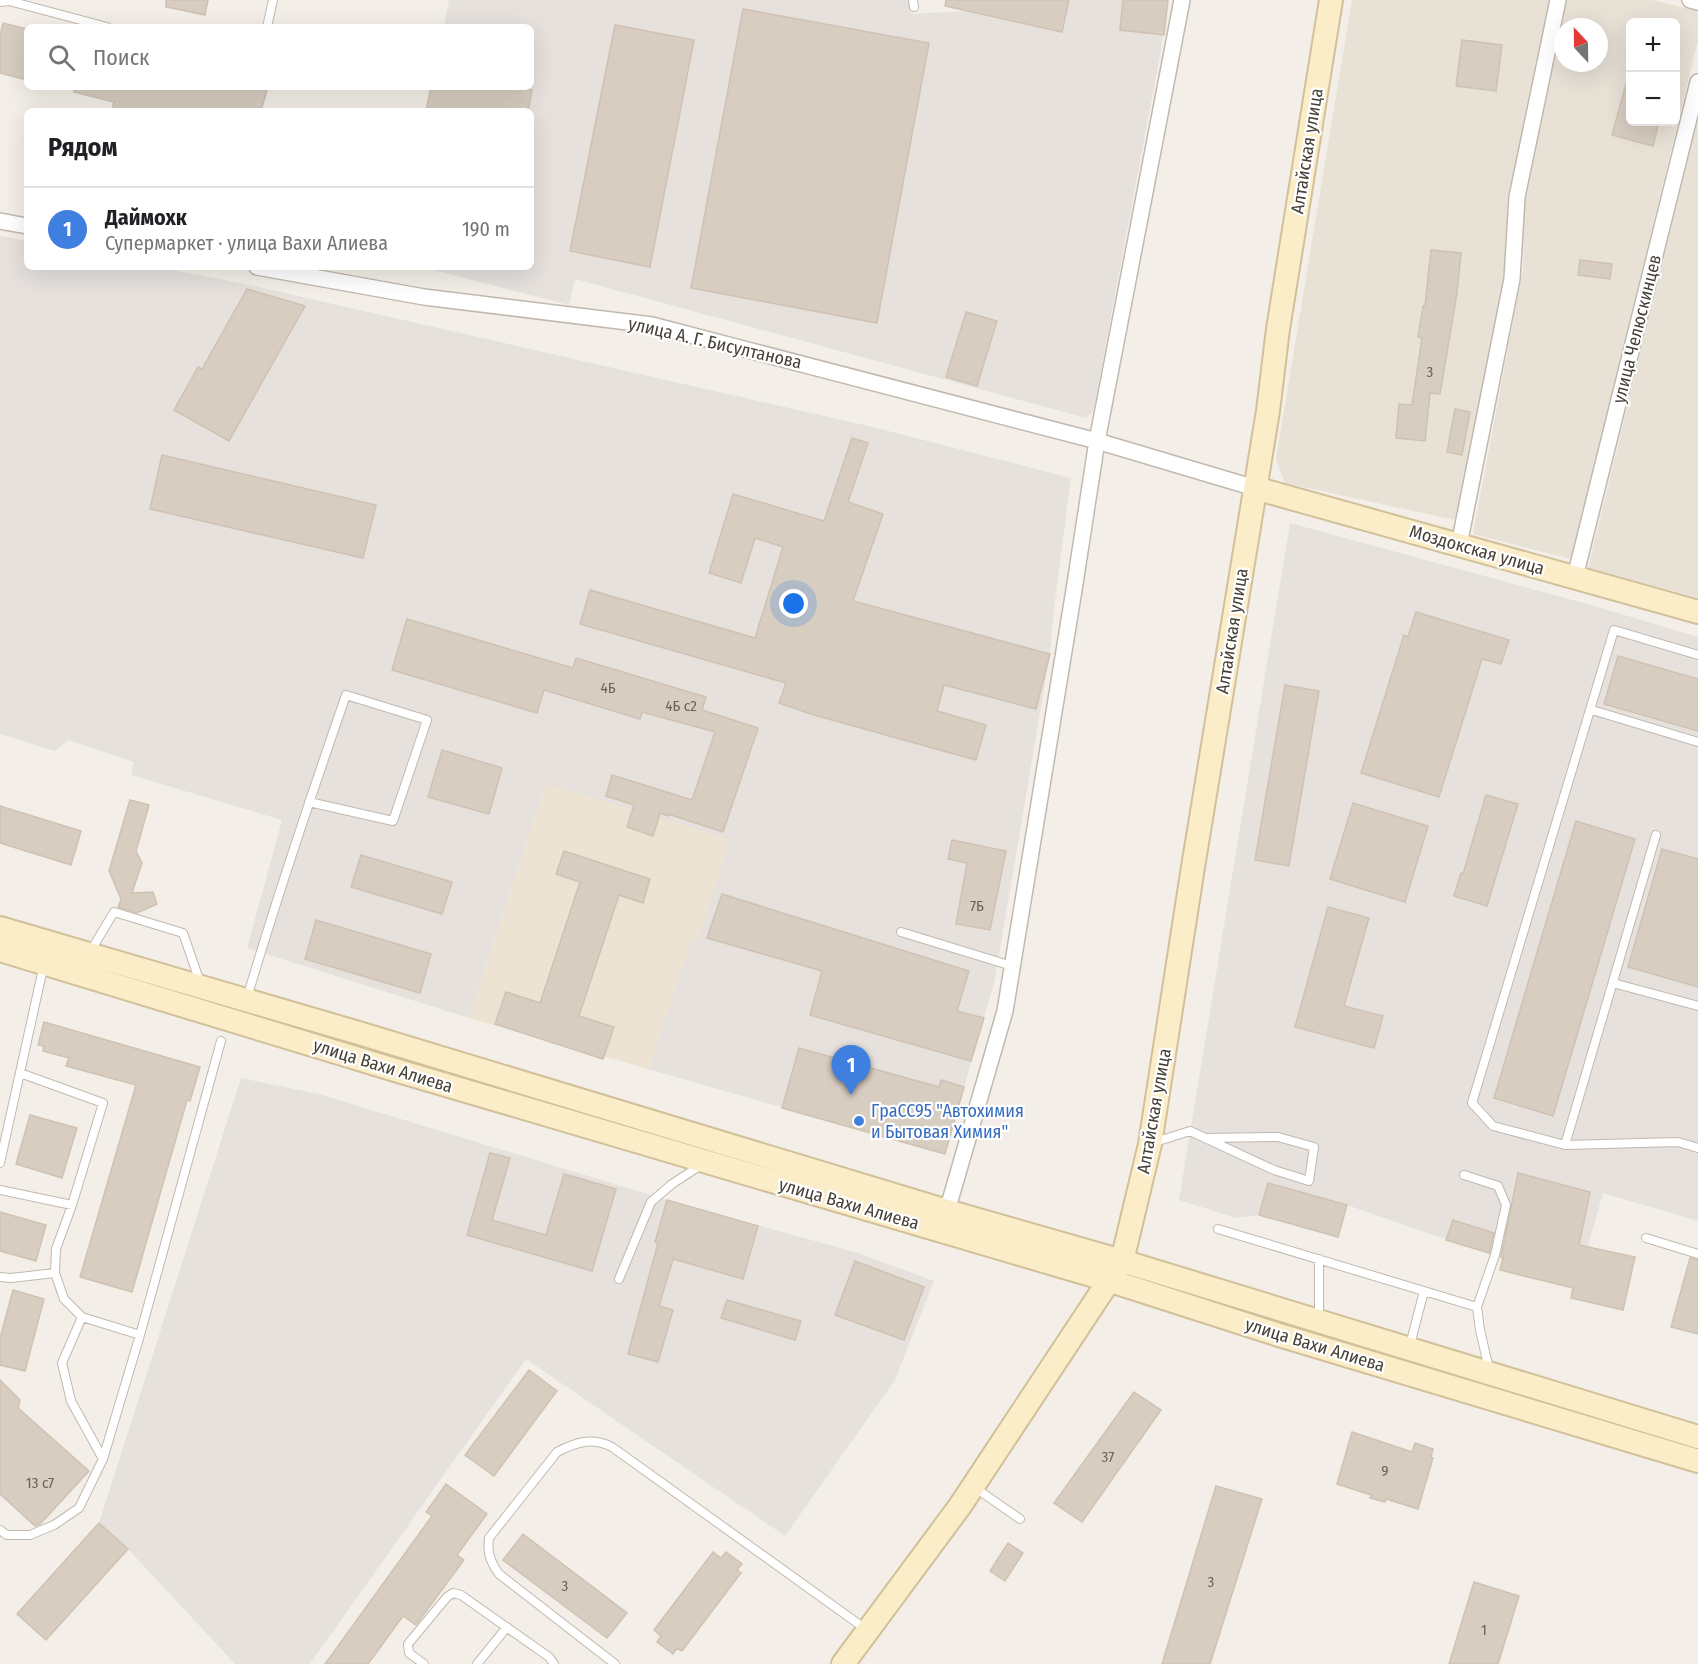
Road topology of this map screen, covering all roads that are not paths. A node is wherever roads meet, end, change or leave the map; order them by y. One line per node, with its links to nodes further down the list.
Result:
1 (273, 0): 9 (lane)
2 (1182, 0): 14 (street)
3 (1331, 0): 15 (main road, Алтайская улица)
4 (1558, 0): 16 (street)
5 (1690, 0): 7 (street)
6 (0, 2): 8 (lane)
7 (1698, 2)
8 (96, 24)
9 (268, 24)
10 (1698, 82): 17 (street, улица Челюскинцев)
11 (0, 221): 12 (street)
12 (24, 225)
13 (274, 270): 14 (street, улица А. Г. Бисултанова)
14 (1097, 441): 15 (street, улица А. Г. Бисултанова); 29 (street)
15 (1256, 488): 16 (main road, Моздокская улица); 37 (main road, Алтайская улица)
16 (1459, 544): 17 (main road, Моздокская улица)
17 (1575, 577): 18 (main road, Моздокская улица)
18 (1698, 612)
19 (1698, 655): 20 (lane)
20 (1592, 710): 21 (lane); 38 (lane)
21 (1698, 742)
22 (309, 802): 22 (lane); 32 (lane)
23 (1656, 835): 30 (lane)
24 (0, 928): 27 (main road, улица Вахи Алиева)
25 (902, 932): 29 (lane)
26 (0, 950): 28 (main road, улица Вахи Алиева)
27 (89, 953): 31 (main road, улица Вахи Алиева); 31 (lane)
28 (44, 963): 35 (lane); 40 (main road, улица Вахи Алиева)
29 (1012, 966): 45 (street)
30 (1613, 983): 33 (lane); 38 (lane)
31 (202, 987): 32 (main road, улица Вахи Алиева)
32 (246, 1000): 45 (main road, улица Вахи Алиева)
33 (1698, 1006)
34 (221, 1041): 59 (lane)
35 (20, 1072): 41 (lane); 44 (lane)
36 (1205, 1138): 36 (lane); 37 (lane)
37 (1150, 1144): 50 (main road, Алтайская улица)
38 (1566, 1145): 39 (lane)
39 (1698, 1148)
40 (706, 1162): 53 (lane); 54 (main road, улица Вахи Алиева)
41 (0, 1163)
42 (1464, 1175): 56 (lane)
43 (0, 1190): 44 (lane)
44 (72, 1205): 51 (lane)
45 (947, 1211): 50 (main road, улица Вахи Алиева)
46 (1218, 1229): 49 (lane)
47 (1646, 1238): 48 (lane)
48 (1698, 1254)
49 (1319, 1259): 55 (lane); 58 (lane)
50 (1122, 1261): 54 (main road); 58 (main road, улица Вахи Алиева)
51 (55, 1273): 52 (lane); 57 (lane)
52 (0, 1277)
53 (619, 1279)
54 (1108, 1280): 64 (main road, улица Вахи Алиева); 65 (main road)
55 (1424, 1291): 56 (lane); 60 (lane)
56 (1477, 1307): 61 (lane)
57 (82, 1317): 59 (lane); 63 (lane)
58 (1319, 1322): 60 (main road, улица Вахи Алиева)
59 (140, 1335): 63 (lane)
60 (1408, 1349): 61 (main road, улица Вахи Алиева)
61 (1490, 1374): 62 (main road, улица Вахи Алиева)
62 (1698, 1437)
63 (103, 1459): 67 (lane)
64 (1698, 1461)
65 (973, 1486): 66 (lane); 69 (main road)
66 (1020, 1519)
67 (0, 1530)
68 (507, 1627): 70 (lane); 71 (lane); 72 (lane)
69 (868, 1631): 73 (lane); 74 (main road)
70 (424, 1664)
71 (477, 1664)
72 (554, 1664)
73 (615, 1664)
74 (843, 1664)

